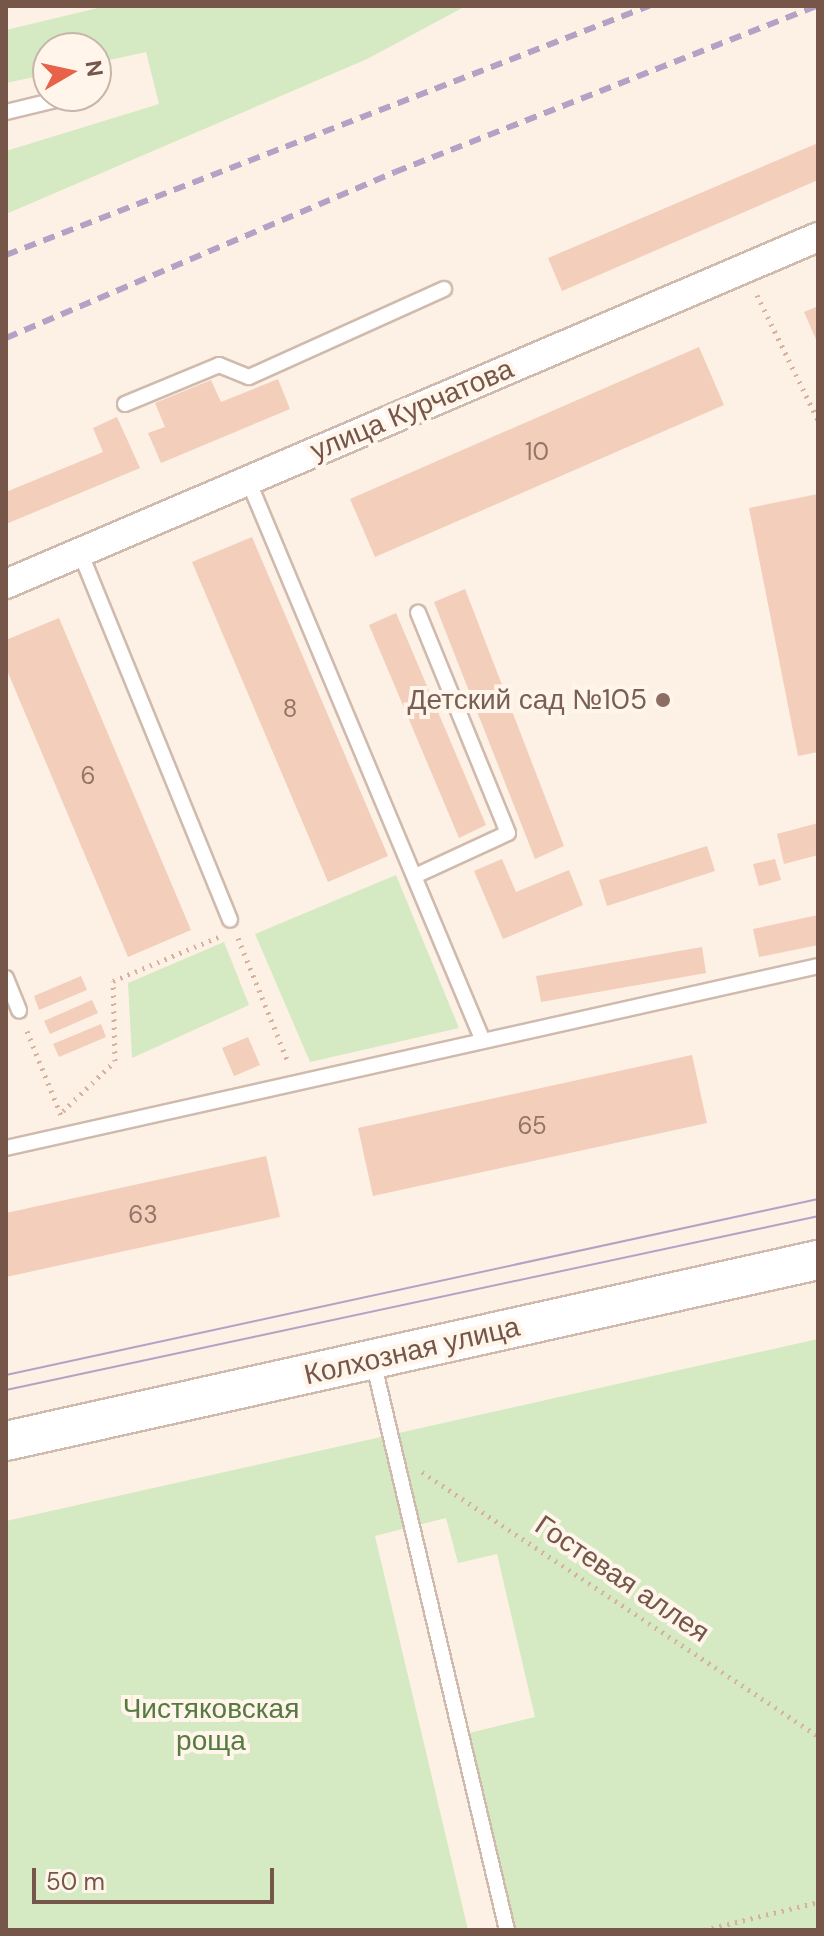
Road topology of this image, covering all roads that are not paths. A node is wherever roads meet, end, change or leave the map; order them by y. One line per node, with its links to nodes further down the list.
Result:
1 (32, 106): 2 (lane)
2 (6, 112)
3 (818, 237): 6 (street, улица Курчатова)
4 (444, 289): 5 (lane)
5 (125, 404)
6 (248, 480): 7 (street, улица Курчатова); 10 (lane)
7 (80, 552): 8 (street, улица Курчатова); 11 (lane)
8 (6, 584)
9 (418, 613): 10 (lane)
10 (415, 876): 15 (lane)
11 (230, 920)
12 (818, 966): 15 (lane)
13 (6, 978): 14 (lane)
14 (19, 1011)
15 (483, 1041): 16 (lane)
16 (6, 1148)
17 (818, 1260): 18 (main road, Колхозная улица)
18 (373, 1361): 19 (main road, Колхозная улица); 20 (lane)
19 (6, 1441)
20 (507, 1930)

